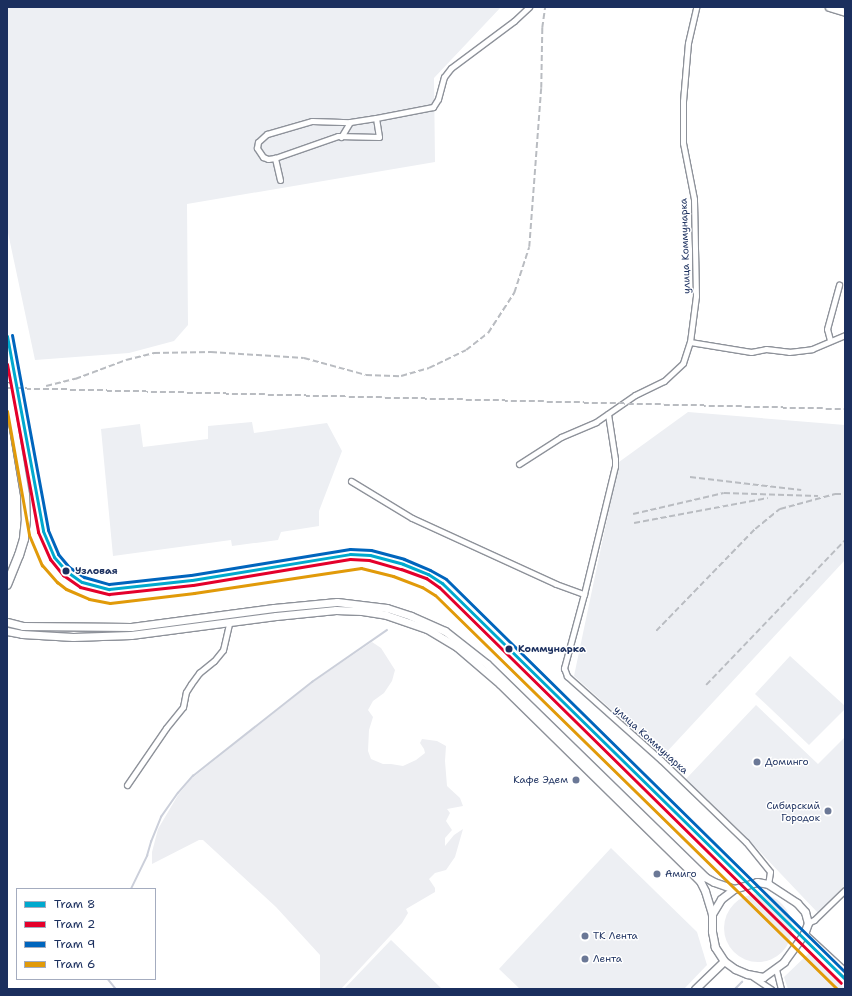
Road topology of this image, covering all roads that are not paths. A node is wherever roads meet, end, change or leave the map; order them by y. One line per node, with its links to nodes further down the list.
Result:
1 (529, 7): 5 (street)
2 (696, 7): 13 (street, улица Коммунарка)
3 (829, 7): 4 (main road)
4 (845, 12)
5 (376, 118): 6 (street); 7 (street)
6 (350, 122): 7 (street); 8 (street)
7 (341, 137): 8 (street)
8 (275, 158): 9 (street)
9 (280, 180)
10 (839, 285): 12 (street)
11 (845, 335): 12 (street)
12 (830, 340): 13 (street)
13 (690, 342): 15 (street, улица Коммунарка)
14 (7, 387): 18 (main road)
15 (608, 414): 16 (street); 19 (street, улица Коммунарка)
16 (519, 464)
17 (352, 481): 19 (street)
18 (7, 585)
19 (584, 594): 24 (street, улица Коммунарка)
20 (7, 622): 25 (main road)
21 (229, 623): 22 (main road); 23 (street); 27 (main road)
22 (7, 631)
23 (127, 785)
24 (768, 884): 25 (main road); 28 (main road)
25 (734, 888): 27 (main road)
26 (845, 890): 28 (street)
27 (712, 914): 30 (main road)
28 (808, 923): 29 (main road)
29 (804, 934): 31 (main road); 32 (main road)
30 (724, 961): 33 (main road); 34 (main road)
31 (776, 969): 33 (main road); 36 (street)
32 (845, 972)
33 (747, 974): 35 (street)
34 (695, 989)
35 (772, 989)
36 (781, 989)

